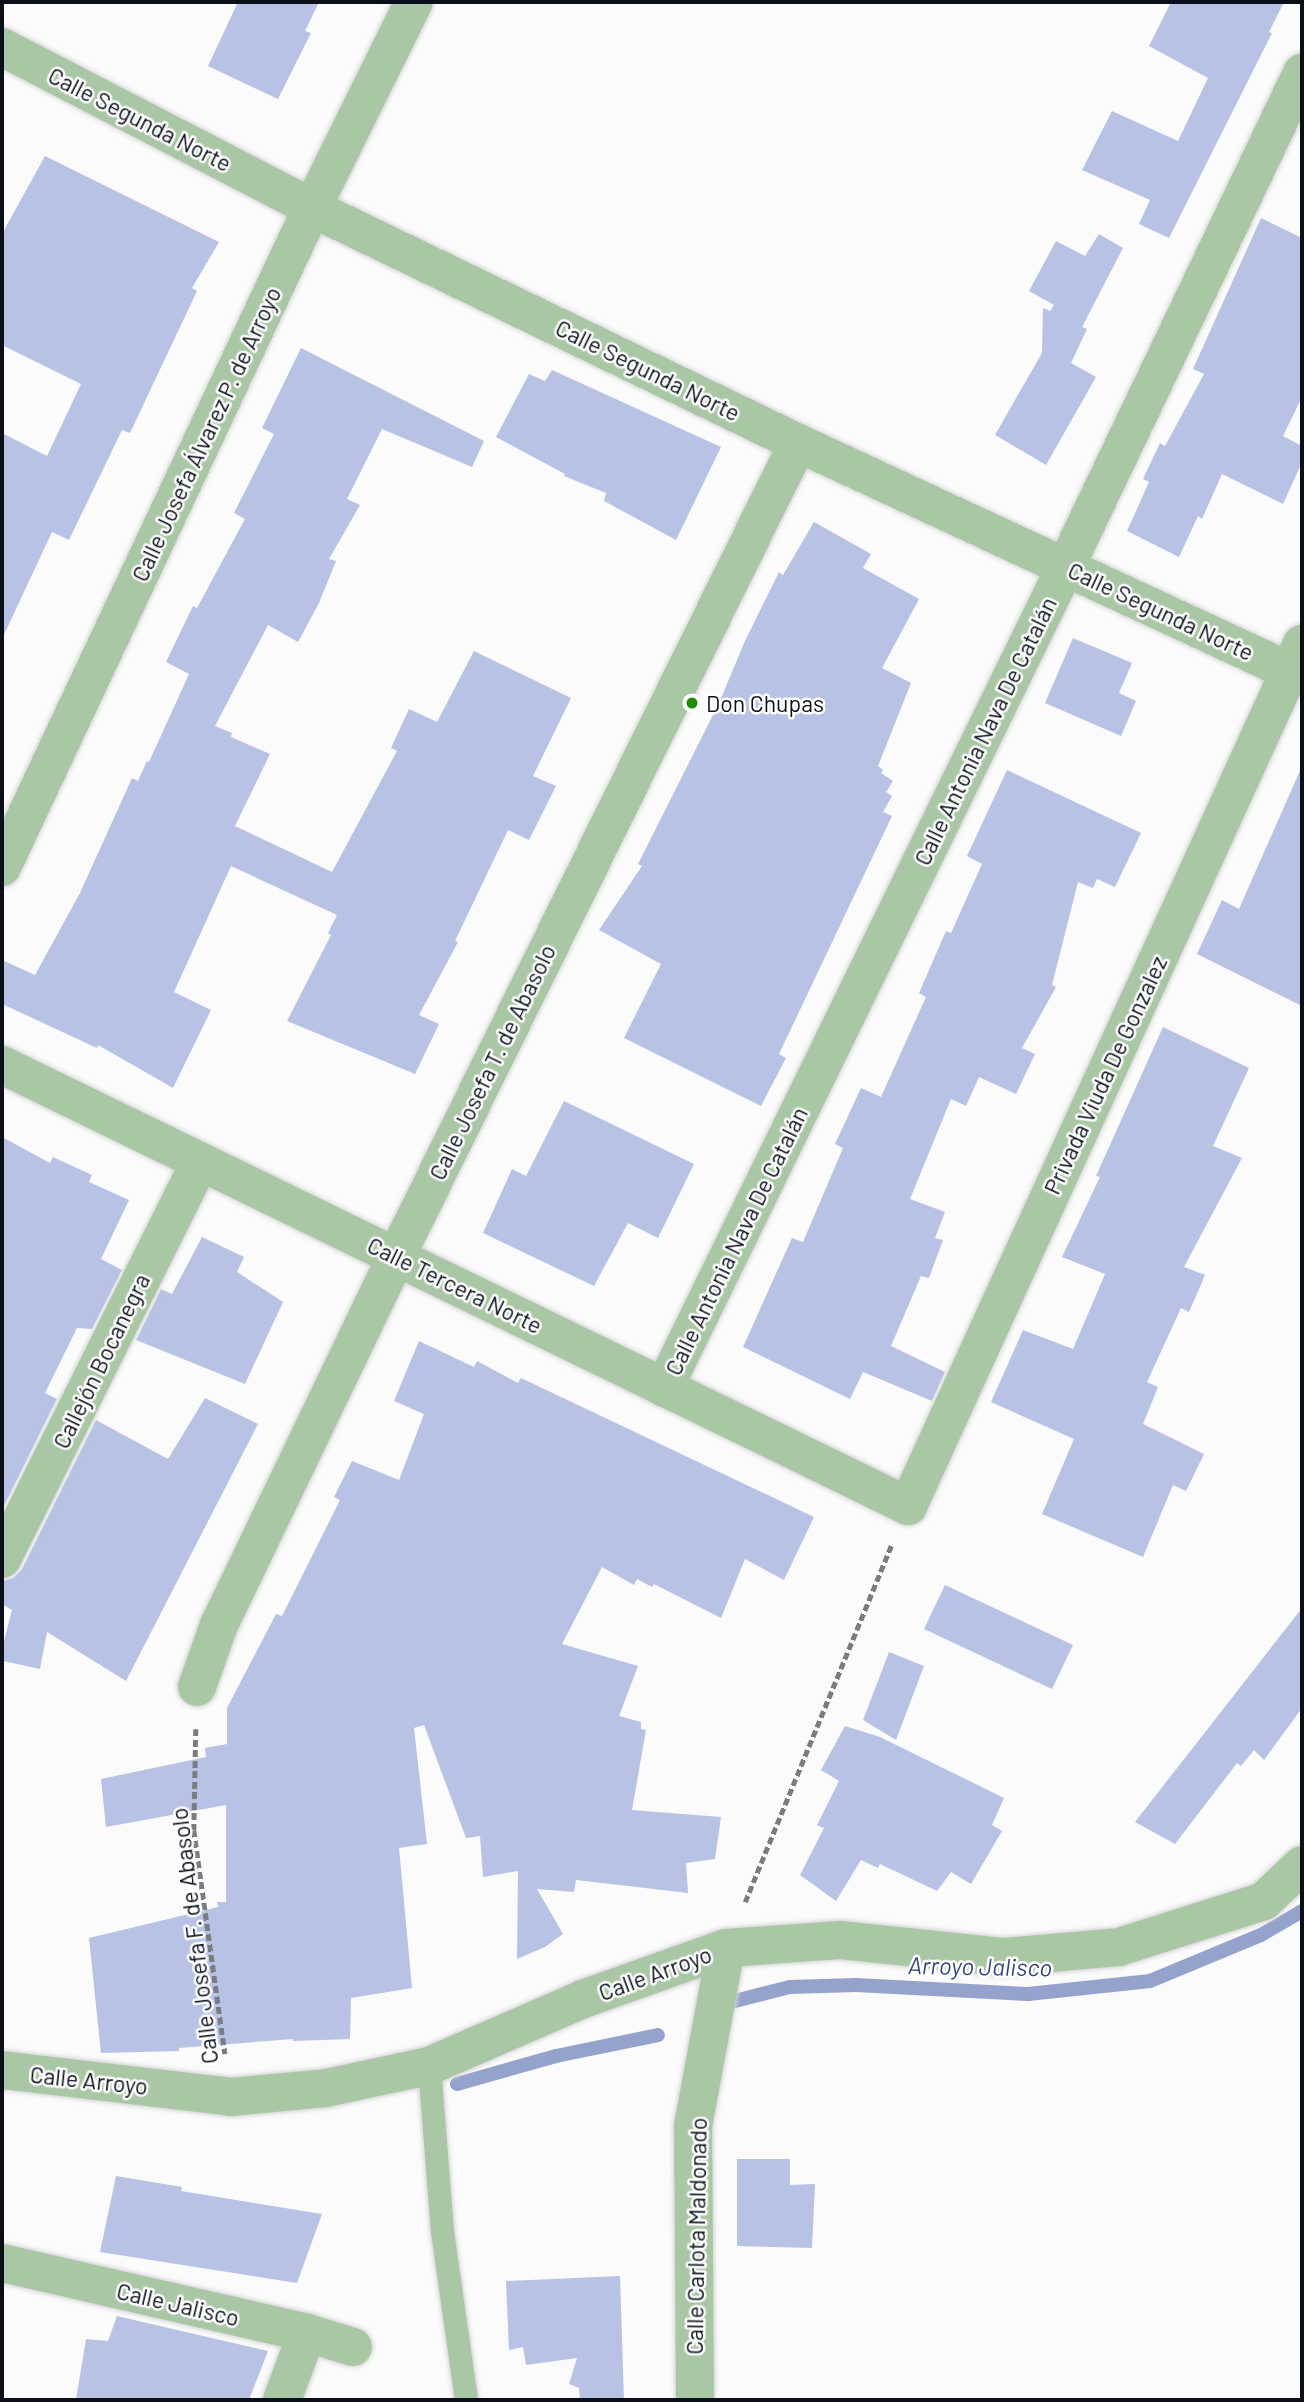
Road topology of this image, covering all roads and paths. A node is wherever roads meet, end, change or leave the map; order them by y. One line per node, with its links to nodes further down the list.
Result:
1 (414, 2): 4 (street, Calle Josefa Álvarez P. de Arroyo)
2 (2, 47): 4 (street, Calle Segunda Norte)
3 (1302, 73): 6 (street, Calle Antonia Nava De Catalán)
4 (312, 208): 5 (street, Calle Segunda Norte); 8 (street, Calle Josefa Álvarez P. de Arroyo)
5 (798, 443): 6 (street, Calle Segunda Norte); 11 (street, Calle Josefa T. de Abasolo)
6 (1066, 566): 7 (street, Calle Segunda Norte); 12 (street, Calle Antonia Nava De Catalán)
7 (1298, 664): 13 (street, Privada Viuda De Gonzalez)
8 (2, 867)
9 (2, 1065): 10 (street, Calle Tercera Norte)
10 (200, 1162): 11 (street, Calle Tercera Norte); 14 (street, Callejón Bocanegra)
11 (396, 1256): 12 (street, Calle Tercera Norte); 15 (street, Calle Josefa T. de Abasolo)
12 (664, 1388): 13 (street, Calle Tercera Norte)
13 (908, 1506): 17 (path)
14 (2, 1559)
15 (197, 1687): 20 (path, Calle Josefa F. de Abasolo)
16 (1302, 1865): 17 (street, Calle Arroyo)
17 (726, 1948): 18 (street, Calle Arroyo); 26 (street, Calle Carlota Maldonado)
18 (429, 2066): 20 (street, Calle Arroyo); 25 (lane)
19 (2, 2070): 20 (street, Calle Arroyo)
20 (231, 2096)
21 (2, 2263): 22 (street, Calle Jalisco)
22 (307, 2333): 23 (street, Calle Jalisco); 24 (street)
23 (353, 2347)
24 (282, 2400)
25 (466, 2400)
26 (695, 2400)

